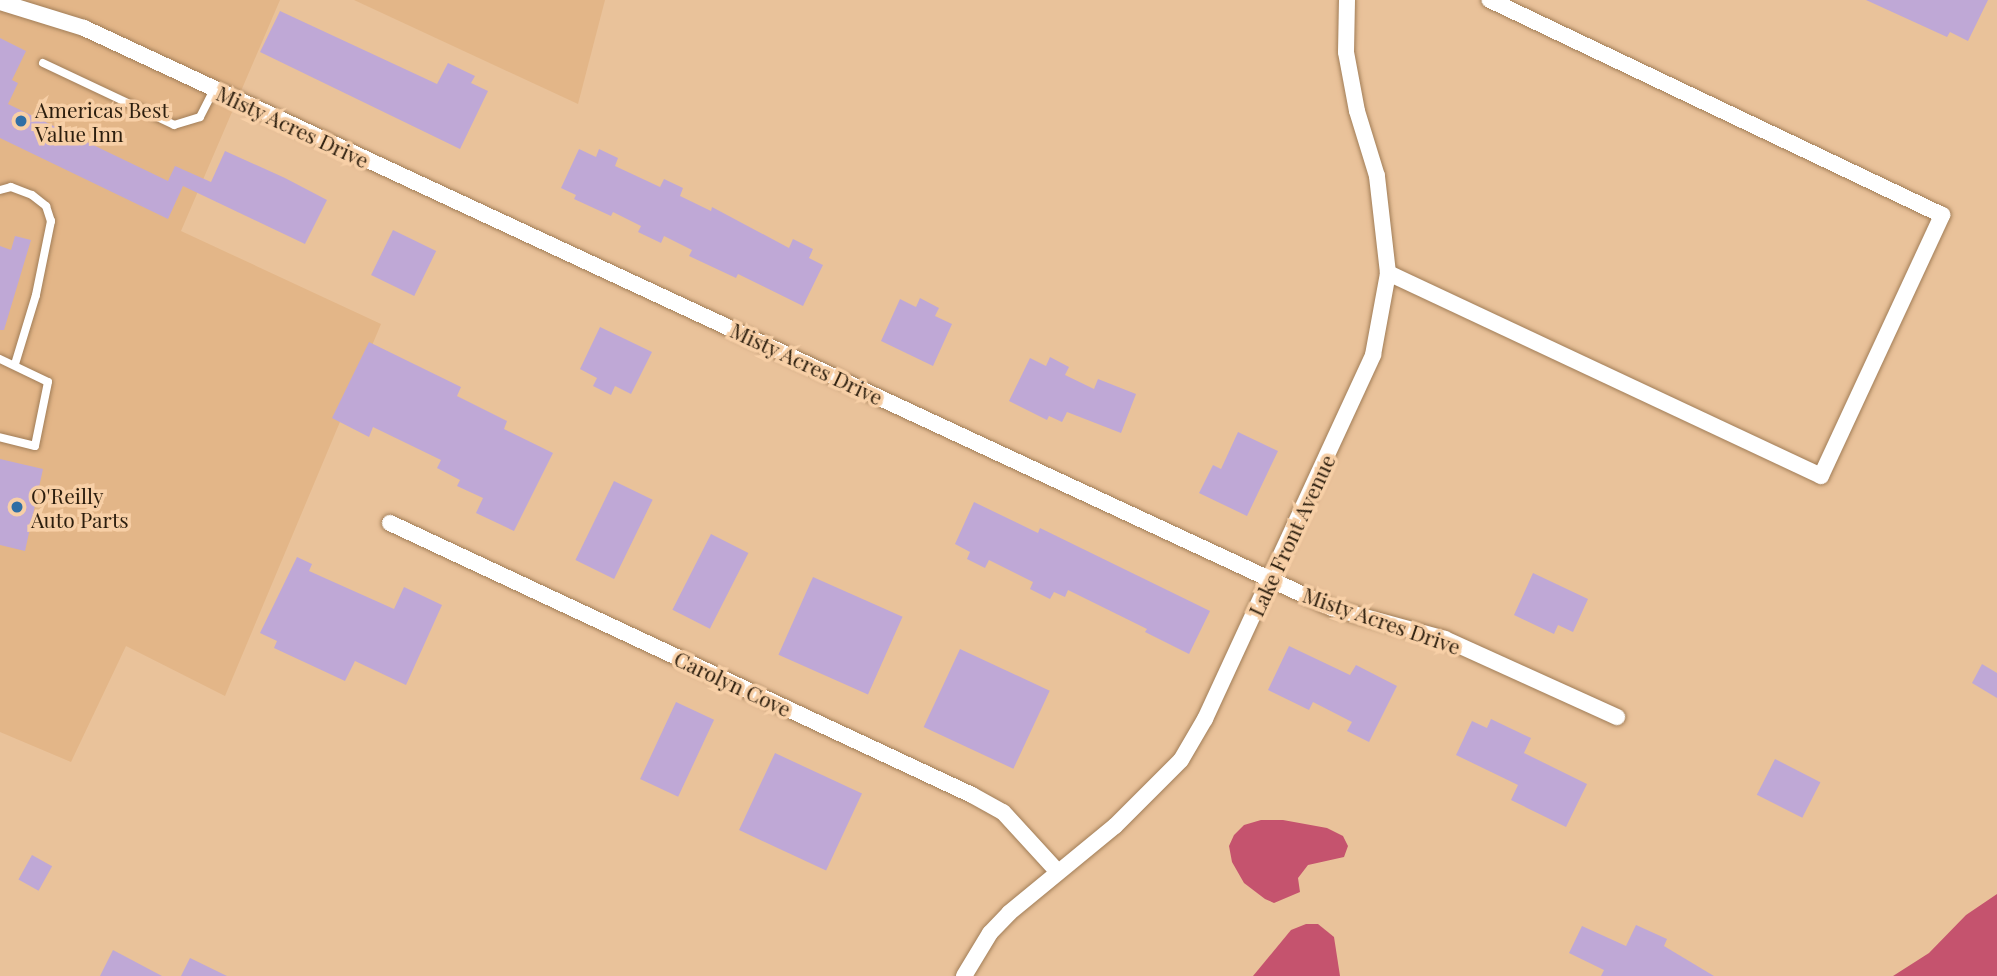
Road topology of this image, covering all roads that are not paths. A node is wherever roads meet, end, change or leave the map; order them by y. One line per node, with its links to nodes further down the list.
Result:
1 (1347, 0): 7 (street, Lake Front Avenue)
2 (1490, 0): 7 (street)
3 (0, 2): 5 (street, Misty Acres Drive)
4 (43, 63): 5 (lane)
5 (214, 89): 12 (street, Misty Acres Drive)
6 (0, 190): 9 (lane)
7 (1388, 273): 12 (street, Lake Front Avenue)
8 (0, 359): 9 (lane)
9 (15, 364): 10 (lane)
10 (0, 437)
11 (390, 523): 14 (street, Carolyn Cove)
12 (1271, 580): 13 (street, Misty Acres Drive); 14 (street, Lake Front Avenue)
13 (1617, 717)
14 (1057, 871): 15 (street, Lake Front Avenue)
15 (964, 976)

